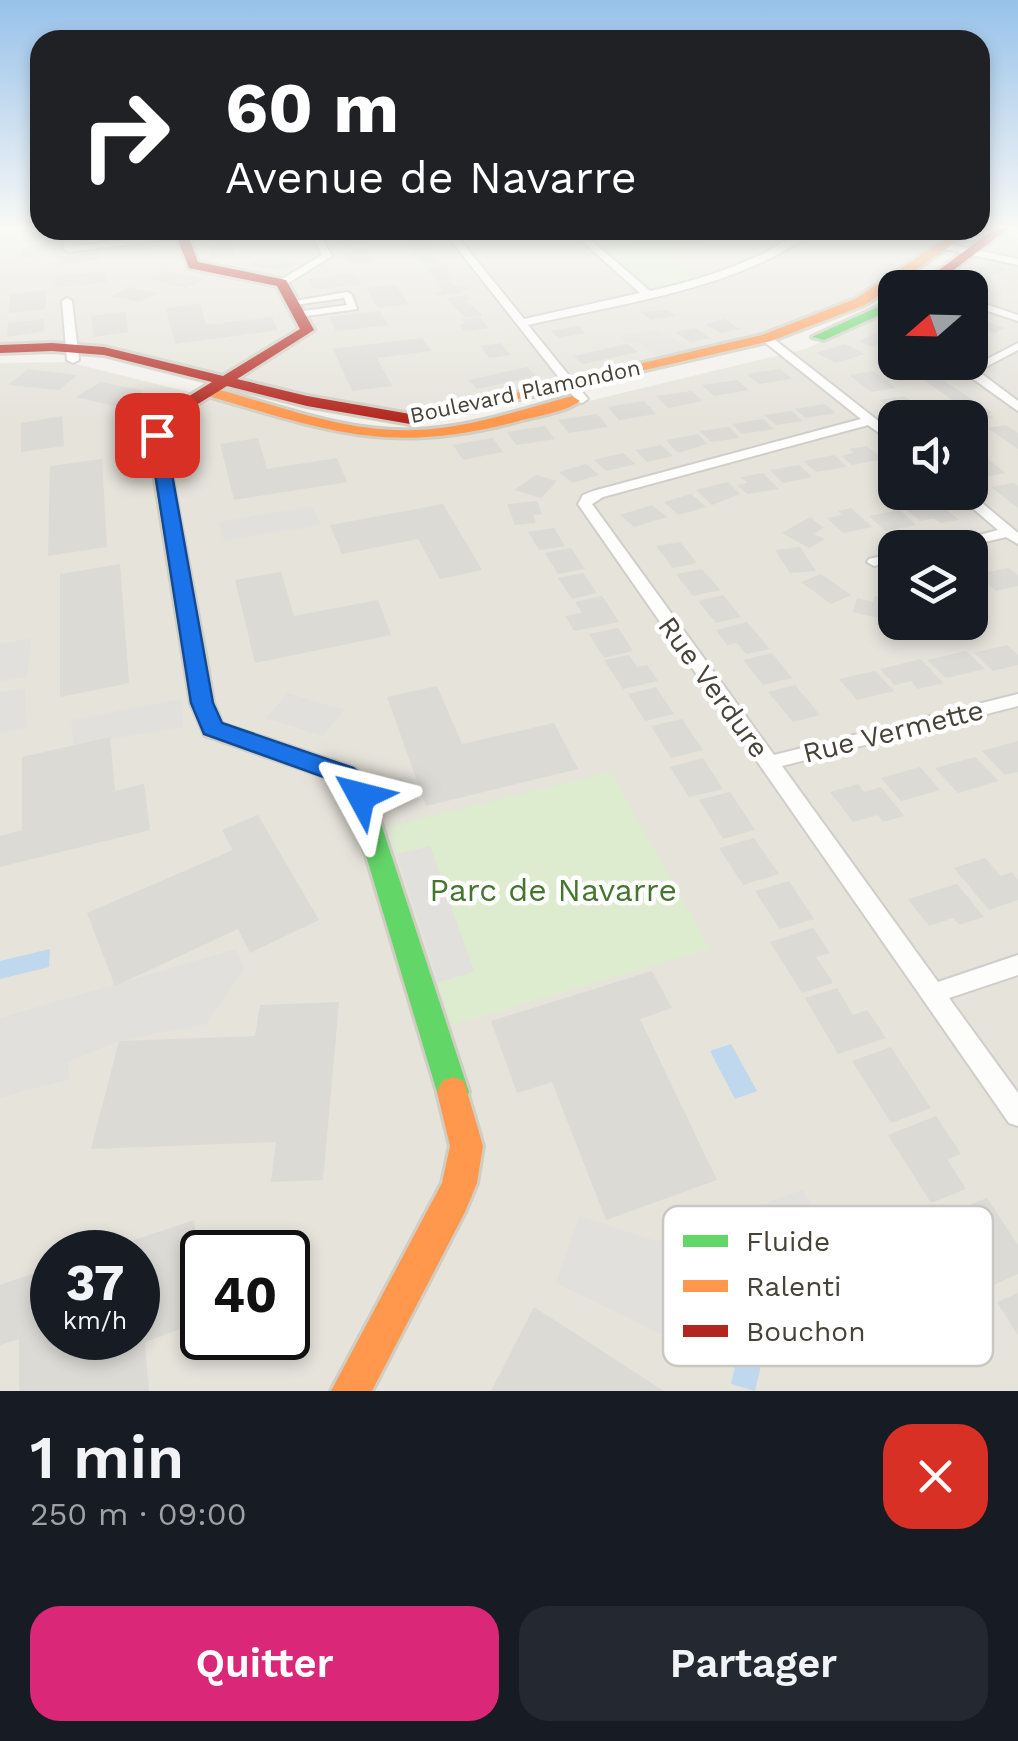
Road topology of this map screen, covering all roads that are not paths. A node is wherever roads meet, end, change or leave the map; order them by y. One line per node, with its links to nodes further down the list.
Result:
1 (270, 292): 8 (street)
2 (298, 292): 8 (street)
3 (496, 292): 12 (street)
4 (644, 292): 6 (street)
5 (659, 292): 6 (street)
6 (648, 295): 12 (street)
7 (878, 298): 13 (street, Boulevard Plamondon)
8 (292, 300): 18 (street)
9 (67, 301): 16 (street)
10 (988, 308): 11 (street)
11 (1018, 318)
12 (521, 323): 19 (street)
13 (775, 344): 19 (street, Boulevard Plamondon); 21 (street)
14 (1018, 346): 20 (street)
15 (0, 349): 16 (street, Boulevard Plamondon)
16 (72, 353): 17 (street, Boulevard Plamondon); 18 (street, Boulevard Plamondon)
17 (0, 360)
18 (220, 385): 19 (street, Boulevard Plamondon); 33 (street)
19 (576, 391)
20 (1018, 407)
21 (871, 420): 22 (street); 29 (street, Rue Verdure)
22 (878, 426)
23 (982, 510): 24 (street)
24 (1013, 536): 25 (street)
25 (988, 540)
26 (878, 561): 27 (street)
27 (874, 562)
28 (1018, 700): 29 (street, Rue Vermette)
29 (768, 763): 31 (street, Rue Verdure)
30 (1018, 965): 31 (street)
31 (931, 994): 32 (street, Rue Verdure)
32 (1018, 1114)
33 (351, 1391)

